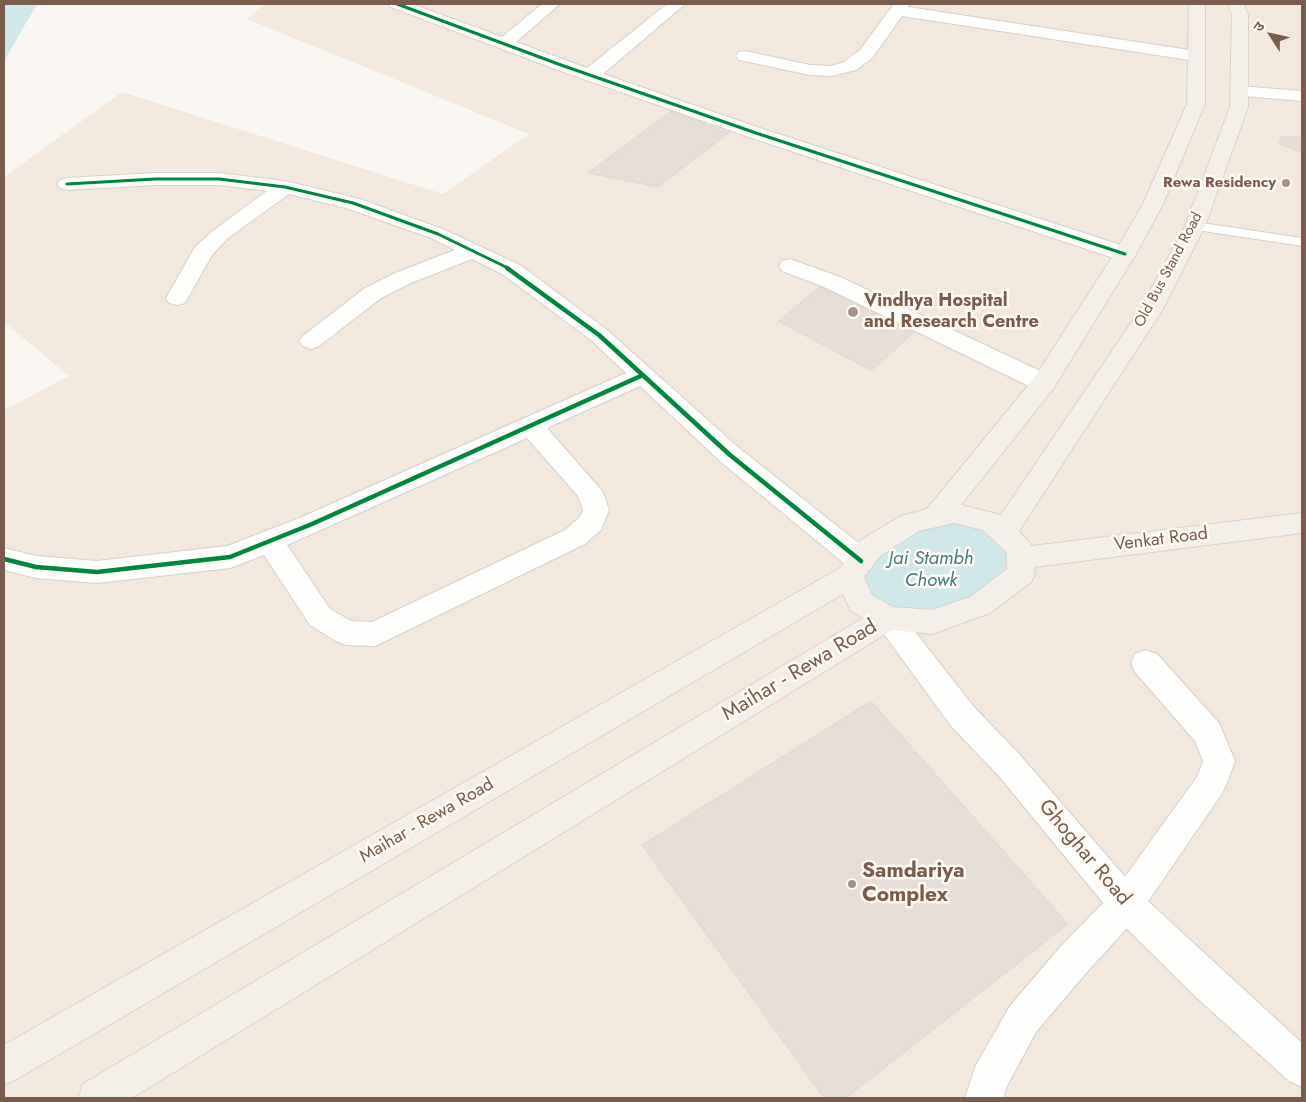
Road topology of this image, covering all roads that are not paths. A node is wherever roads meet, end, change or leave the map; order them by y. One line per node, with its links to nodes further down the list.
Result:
1 (397, 4): 8 (street)
2 (449, 4): 8 (street)
3 (552, 4): 9 (street)
4 (677, 4): 12 (street)
5 (1197, 4): 11 (main road)
6 (1236, 4): 13 (main road, Old Bus Stand Road)
7 (900, 7): 10 (street); 11 (street)
8 (430, 16): 9 (street)
9 (504, 44): 12 (street)
10 (745, 56)
11 (1196, 56): 20 (main road)
12 (590, 75): 20 (street)
13 (1239, 91): 14 (street); 17 (main road, Old Bus Stand Road)
14 (1302, 96)
15 (68, 184): 16 (street)
16 (285, 187): 19 (street); 22 (street)
17 (1195, 226): 18 (lane); 29 (main road, Old Bus Stand Road)
18 (1302, 242)
19 (473, 251): 23 (street); 24 (street)
20 (1125, 254): 25 (main road)
21 (790, 266): 25 (street)
22 (177, 298)
23 (311, 341)
24 (643, 375): 26 (street); 33 (street)
25 (1044, 383): 27 (main road)
26 (531, 426): 30 (street); 30 (street)
27 (935, 518): 29 (main road); 33 (main road)
28 (1302, 523): 31 (main road, Venkat Road)
29 (1003, 533): 31 (main road)
30 (269, 541): 32 (street)
31 (1020, 558): 34 (main road)
32 (4, 559)
33 (855, 569): 34 (main road); 37 (main road, Maihar - Rewa Road)
34 (888, 618): 36 (street, Ghoghar Road); 39 (main road, Maihar - Rewa Road)
35 (1146, 663): 36 (street)
36 (1126, 904): 38 (street, Ghoghar Road); 40 (street)
37 (4, 1066)
38 (1302, 1068)
39 (97, 1098)
40 (984, 1098)

